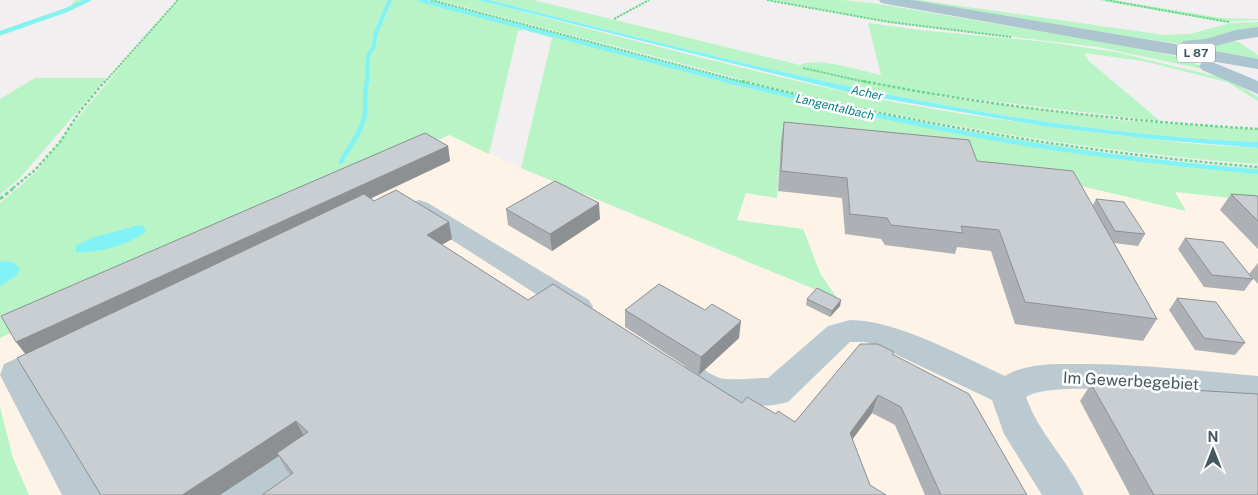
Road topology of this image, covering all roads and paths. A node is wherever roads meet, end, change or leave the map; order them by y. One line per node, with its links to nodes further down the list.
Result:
1 (178, 0): 22 (path)
2 (431, 0): 20 (path)
3 (649, 0): 9 (path)
4 (767, 0): 12 (path)
5 (886, 0): 8 (main road, L 87)
6 (1106, 0): 10 (path)
7 (870, 1): 8 (main road, L 87)
8 (912, 6): 13 (main road, L 87)
9 (614, 19)
10 (1229, 22)
11 (1253, 32): 13 (main road); 14 (main road)
12 (1012, 37)
13 (1133, 42): 15 (main road, L 87); 18 (main road)
14 (1258, 52)
15 (1258, 64)
16 (803, 68): 19 (path)
17 (1258, 73): 18 (main road)
18 (1258, 88)
19 (1258, 129)
20 (1258, 167)
21 (391, 193): 23 (street)
22 (0, 199)
23 (597, 319)
24 (87, 339): 29 (street)
25 (664, 360): 27 (street)
26 (1258, 390): 27 (street, Im Gewerbegebiet)
27 (1008, 392): 31 (street)
28 (294, 455): 30 (street)
29 (83, 495)
30 (235, 495)
31 (1064, 495)

